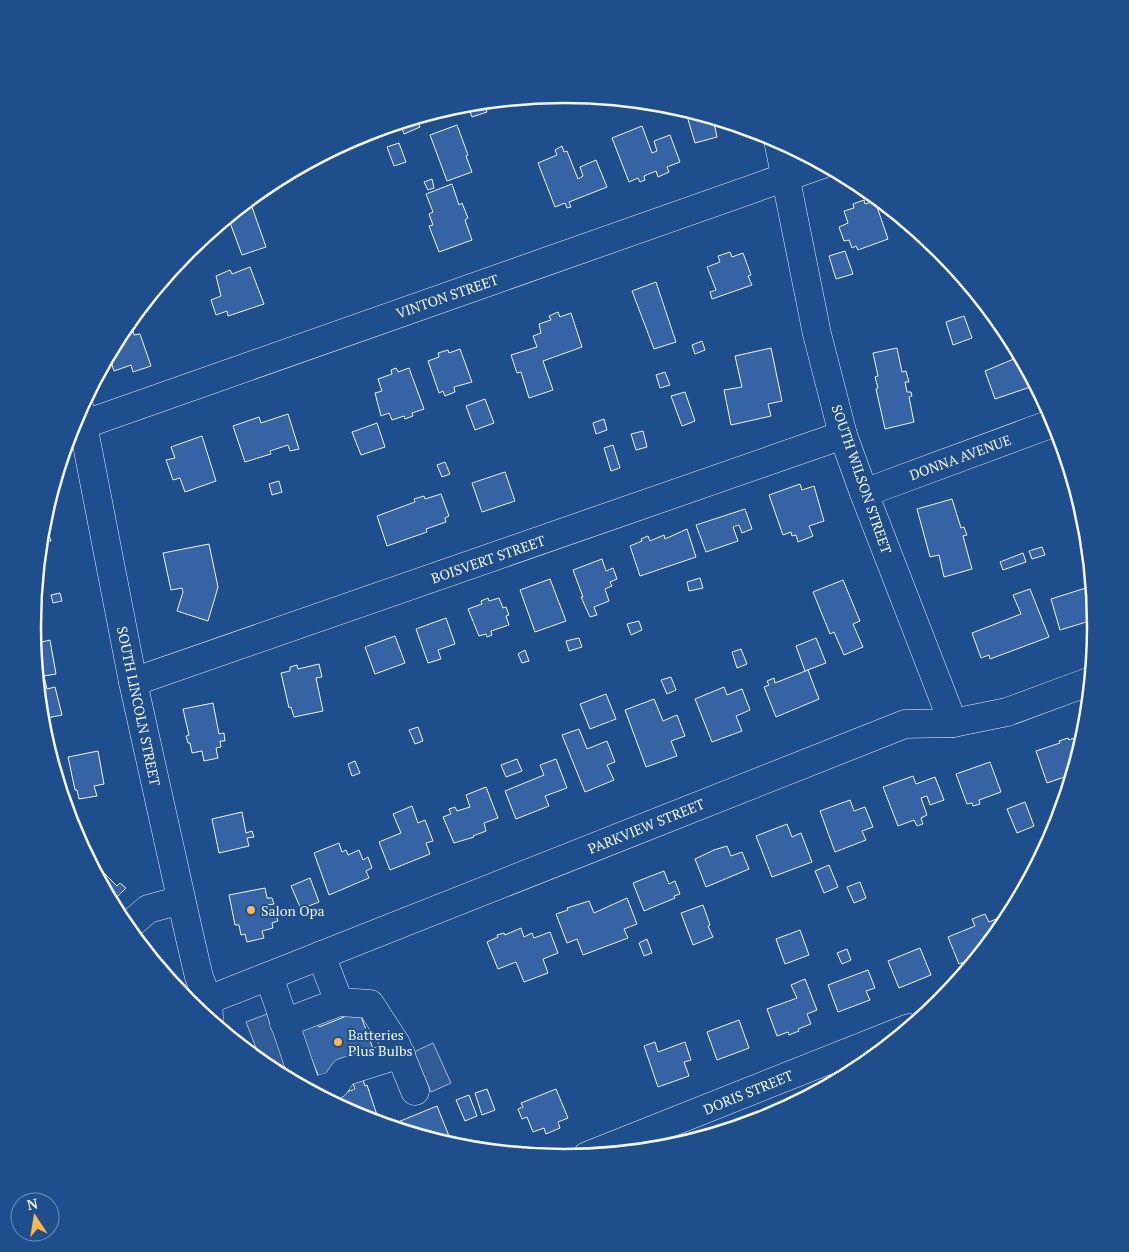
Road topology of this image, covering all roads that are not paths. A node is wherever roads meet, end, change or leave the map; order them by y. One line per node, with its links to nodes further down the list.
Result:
1 (780, 150): 3 (street, SOUTH WILSON STREET)
2 (815, 167): 3 (street, VINTON STREET)
3 (785, 177): 4 (street, VINTON STREET); 7 (street, SOUTH WILSON STREET)
4 (84, 419)
5 (1048, 425): 8 (street, DONNA AVENUE)
6 (80, 429): 9 (street, SOUTH LINCOLN STREET)
7 (843, 435): 8 (street, SOUTH WILSON STREET); 9 (street, BOISVERT STREET)
8 (864, 493): 11 (street, SOUTH WILSON STREET)
9 (133, 682): 12 (street, SOUTH LINCOLN STREET)
10 (1084, 683): 11 (street, PARKVIEW STREET)
11 (953, 723): 14 (street, PARKVIEW STREET)
12 (181, 900): 13 (street); 17 (street, SOUTH LINCOLN STREET)
13 (133, 922)
14 (321, 955): 15 (street, PARKVIEW STREET); 16 (street)
15 (268, 976): 18 (street, PARKVIEW STREET); 19 (street)
16 (339, 1002): 19 (street); 21 (street)
17 (204, 1005)
18 (207, 1008)
19 (284, 1023): 22 (street)
20 (889, 1036): 25 (street, DORIS STREET)
21 (401, 1054): 23 (street); 24 (street)
22 (304, 1079)
23 (322, 1089)
24 (414, 1091)
25 (609, 1147)

